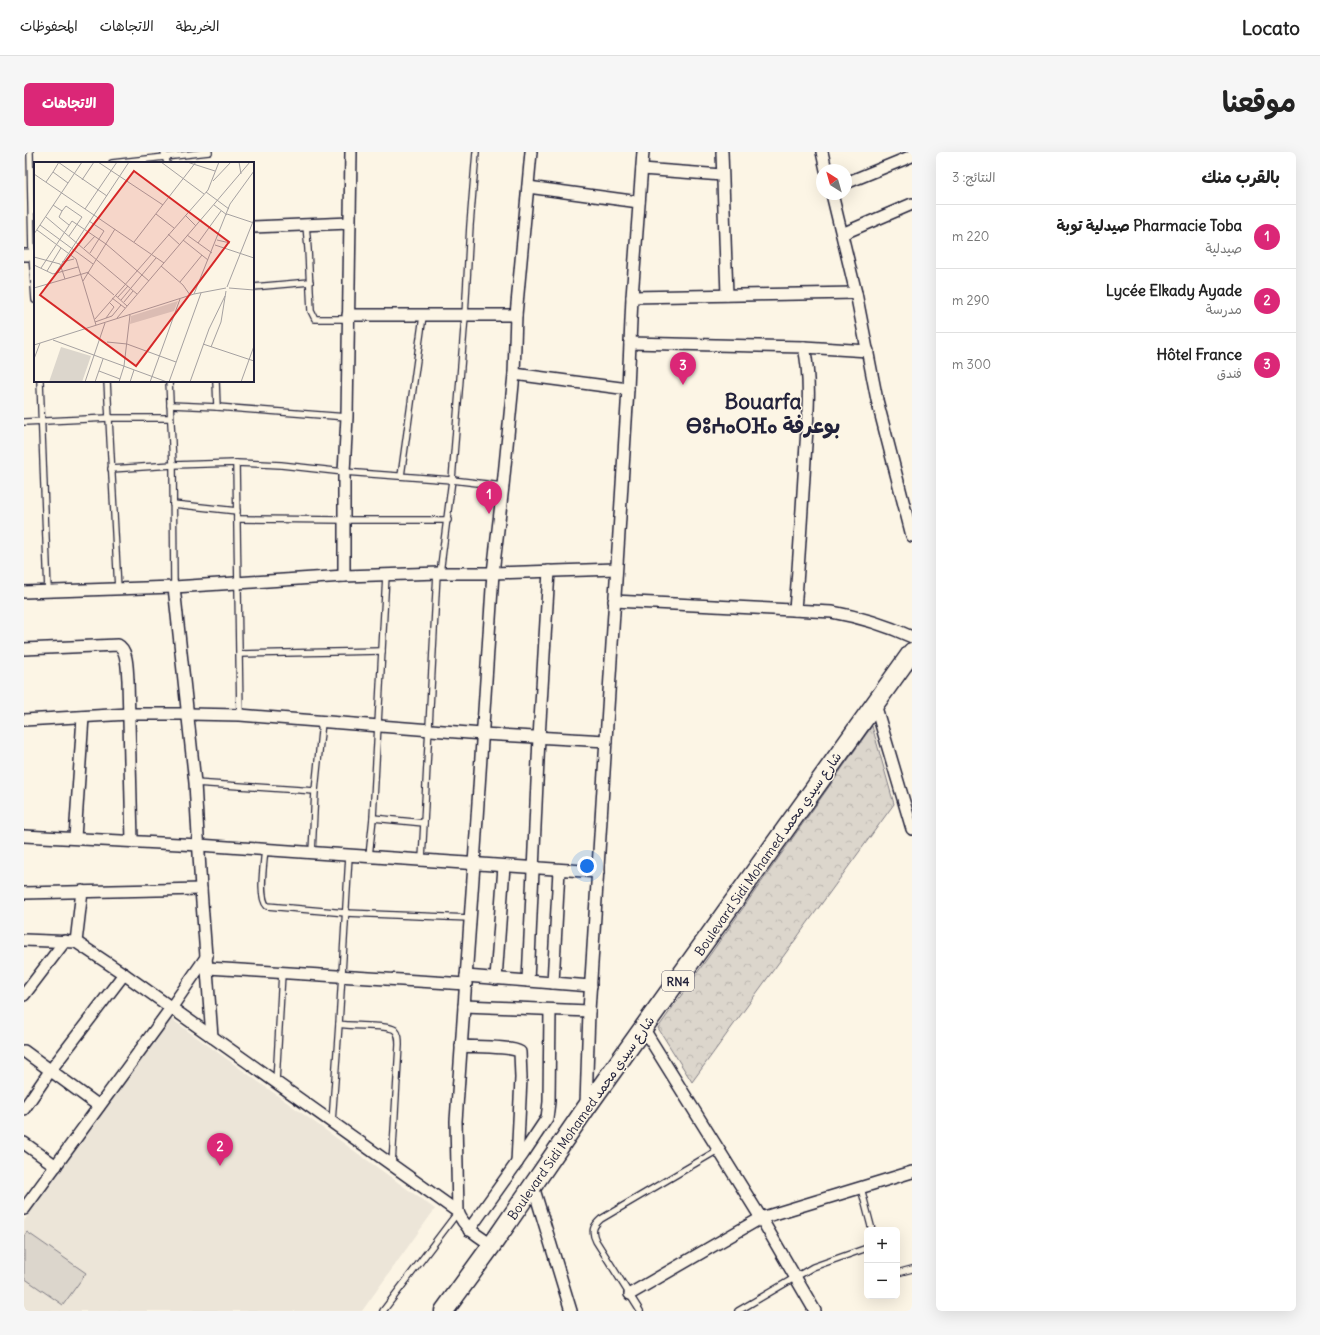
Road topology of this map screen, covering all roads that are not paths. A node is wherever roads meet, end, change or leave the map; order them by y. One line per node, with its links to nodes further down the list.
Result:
1 (30, 152): 14 (lane)
2 (209, 152): 10 (lane)
3 (351, 152): 21 (street)
4 (476, 152): 34 (lane)
5 (531, 152): 17 (street)
6 (642, 152): 13 (street)
7 (722, 152): 15 (street)
8 (822, 152): 12 (street)
9 (912, 156): 16 (street)
10 (165, 157): 11 (lane)
11 (121, 162)
12 (825, 164)
13 (642, 169): 15 (street); 19 (street)
14 (33, 173): 25 (lane)
15 (722, 175): 30 (street)
16 (852, 181)
17 (528, 187): 19 (street); 32 (street)
18 (834, 200): 24 (street)
19 (639, 202): 31 (street)
20 (912, 204): 24 (street)
21 (350, 223): 22 (street); 35 (street)
22 (306, 224): 23 (street); 26 (lane)
23 (254, 227)
24 (842, 234): 29 (street)
25 (30, 255): 28 (lane)
26 (310, 282): 27 (lane); 35 (lane)
27 (254, 287)
28 (34, 291)
29 (856, 293): 30 (street); 38 (street)
30 (727, 295): 31 (street)
31 (632, 297): 36 (street)
32 (516, 315): 34 (street); 39 (street)
33 (423, 316): 34 (street); 35 (street); 56 (lane)
34 (465, 316): 57 (lane)
35 (348, 317): 47 (street)
36 (630, 342): 37 (street); 44 (street)
37 (804, 347): 38 (street); 77 (street)
38 (868, 350): 64 (street)
39 (514, 374): 44 (street); 58 (street)
40 (40, 382): 50 (lane)
41 (107, 382): 48 (lane)
42 (169, 382): 45 (lane)
43 (216, 382): 46 (lane)
44 (628, 389): 65 (street)
45 (170, 405): 46 (lane); 49 (lane)
46 (217, 407): 47 (lane)
47 (347, 417): 55 (street)
48 (109, 418): 49 (lane); 50 (lane); 54 (lane)
49 (170, 418): 53 (lane)
50 (42, 421): 51 (lane); 74 (lane)
51 (24, 422)
52 (236, 463): 53 (lane); 55 (lane); 60 (lane)
53 (173, 464): 54 (lane); 59 (lane)
54 (111, 468): 73 (lane)
55 (344, 472): 56 (lane); 62 (street)
56 (402, 476): 57 (lane)
57 (452, 480): 58 (lane); 63 (lane)
58 (503, 486): 68 (street)
59 (173, 504): 60 (lane); 72 (lane)
60 (237, 511): 61 (lane)
61 (237, 519): 62 (lane); 71 (lane)
62 (344, 520): 63 (lane); 70 (street)
63 (448, 520): 67 (lane)
64 (912, 536)
65 (616, 568): 66 (street); 76 (street)
66 (549, 571): 68 (street); 93 (street)
67 (438, 573): 68 (street); 69 (street); 91 (lane)
68 (493, 573): 92 (street)
69 (386, 575): 70 (street); 80 (lane)
70 (344, 576): 71 (street)
71 (239, 582): 72 (street); 82 (lane)
72 (174, 587): 73 (street); 85 (street)
73 (118, 589): 74 (street)
74 (48, 591): 75 (street)
75 (24, 592)
76 (614, 601): 77 (street); 94 (street)
77 (795, 610): 78 (street)
78 (912, 637)
79 (24, 649): 84 (street)
80 (382, 651): 82 (lane); 90 (lane)
81 (912, 652): 83 (main road, Boulevard Sidi Mohamed شارع سيدي محمد / RN4)
82 (240, 654): 86 (lane)
83 (875, 704): 99 (street); 137 (main road, Boulevard Sidi Mohamed شارع سيدي محمد / RN4)
84 (129, 714): 85 (street); 87 (street); 102 (street)
85 (188, 714): 86 (street); 95 (street)
86 (240, 715): 89 (street)
87 (83, 717): 88 (street); 101 (street)
88 (24, 720)
89 (322, 722): 90 (street); 96 (lane)
90 (378, 725): 91 (street); 97 (lane)
91 (428, 730): 92 (street); 98 (lane)
92 (482, 734): 93 (street); 109 (street)
93 (539, 738): 94 (street); 111 (street)
94 (606, 741): 113 (street)
95 (195, 783): 96 (lane); 103 (street)
96 (316, 791): 105 (lane)
97 (373, 818): 98 (lane); 107 (lane)
98 (424, 823): 108 (lane)
99 (912, 826)
100 (24, 836): 101 (street)
101 (75, 838): 102 (street)
102 (132, 841): 103 (street)
103 (199, 845): 104 (street); 114 (street)
104 (265, 849): 105 (street); 117 (lane)
105 (312, 853): 106 (street)
106 (350, 856): 107 (street); 117 (lane)
107 (369, 856): 108 (street)
108 (422, 859): 109 (street)
109 (474, 864): 110 (street); 118 (street)
110 (504, 866): 111 (street); 126 (street)
111 (533, 868): 112 (street); 128 (street)
112 (560, 870): 113 (street); 129 (street)
113 (598, 872): 130 (street)
114 (200, 890): 115 (street); 121 (street)
115 (82, 891): 116 (street); 120 (street)
116 (24, 893)
117 (346, 913): 118 (lane); 125 (lane)
118 (470, 918): 127 (street)
119 (24, 940): 120 (street)
120 (71, 941): 124 (street); 131 (street)
121 (207, 956): 122 (street); 133 (street)
122 (208, 968): 123 (street); 138 (street)
123 (282, 973): 125 (street); 142 (lane)
124 (124, 974): 133 (street); 141 (street)
125 (342, 976): 127 (street); 136 (lane)
126 (496, 979): 127 (street); 128 (street)
127 (466, 980): 132 (street)
128 (528, 981): 129 (street)
129 (553, 983): 130 (street)
130 (590, 986): 135 (street)
131 (24, 995)
132 (464, 1006): 134 (street); 139 (street)
133 (171, 1008): 138 (street); 143 (street)
134 (550, 1010): 135 (street); 149 (street)
135 (589, 1011): 144 (street)
136 (339, 1024): 146 (lane); 150 (lane)
137 (643, 1028): 144 (main road, Boulevard Sidi Mohamed شارع سيدي محمد / RN4); 148 (street)
138 (212, 1037): 142 (street)
139 (461, 1046): 149 (street); 156 (street)
140 (24, 1052): 141 (street)
141 (50, 1071): 143 (street); 145 (street)
142 (276, 1082): 146 (street)
143 (99, 1106): 151 (street)
144 (586, 1108): 153 (main road, Boulevard Sidi Mohamed شارع سيدي محمد / RN4)
145 (24, 1109)
146 (332, 1122): 150 (street)
147 (24, 1143): 151 (street)
148 (718, 1150): 157 (street); 165 (lane)
149 (517, 1163): 159 (street)
150 (392, 1165): 156 (street)
151 (56, 1166): 155 (street)
152 (912, 1172): 154 (street)
153 (533, 1186): 160 (main road, Boulevard Sidi Mohamed شارع سيدي محمد / RN4); 168 (street)
154 (861, 1188): 157 (street); 158 (lane)
155 (24, 1209)
156 (458, 1212): 159 (street); 166 (lane)
157 (761, 1218): 164 (street); 165 (street)
158 (871, 1227)
159 (469, 1230): 160 (street)
160 (492, 1245): 167 (main road, Boulevard Sidi Mohamed شارع سيدي محمد / RN4)
161 (864, 1249): 164 (lane)
162 (912, 1269): 163 (lane)
163 (900, 1272)
164 (795, 1277): 170 (lane); 171 (street)
165 (630, 1294): 169 (lane)
166 (383, 1311)
167 (444, 1311)
168 (571, 1311)
169 (640, 1311)
170 (738, 1311)
171 (815, 1311)

